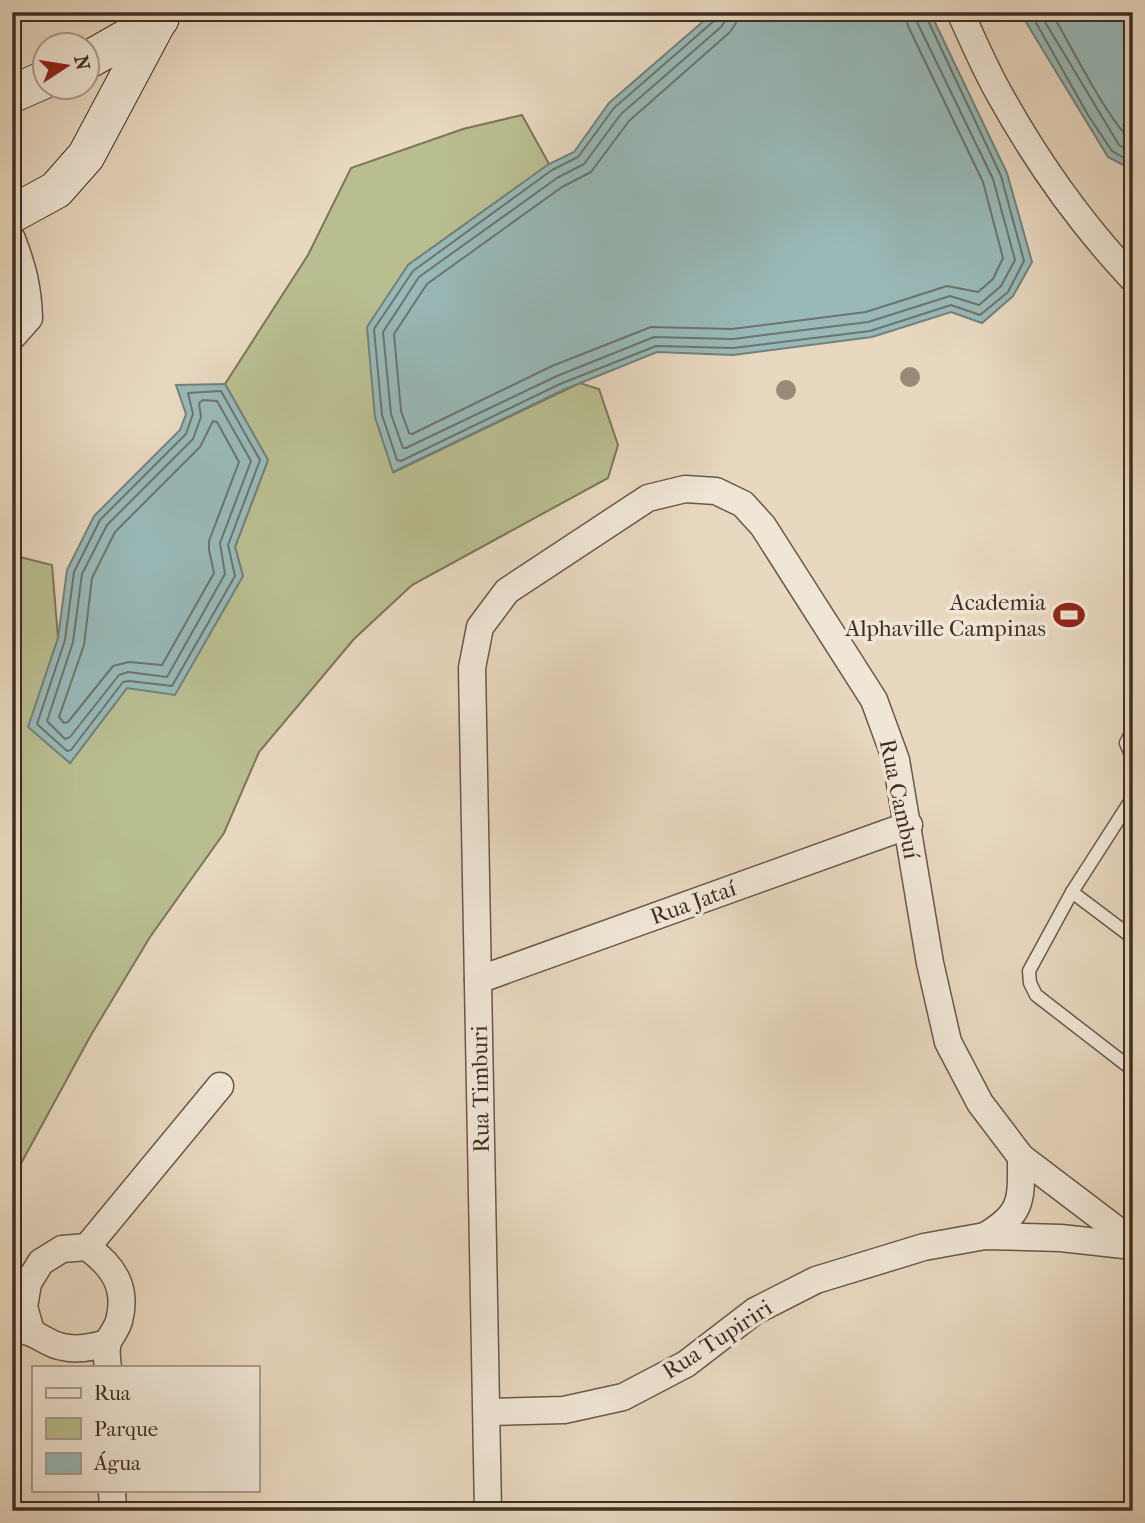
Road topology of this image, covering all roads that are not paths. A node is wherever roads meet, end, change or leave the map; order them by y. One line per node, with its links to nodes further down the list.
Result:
1 (960, 12): 8 (street)
2 (165, 15): 3 (main road); 6 (main road)
3 (102, 52)
4 (32, 85): 5 (main road)
5 (12, 94)
6 (12, 214)
7 (12, 239): 9 (street)
8 (1133, 279)
9 (12, 337)
10 (472, 668): 14 (street, Rua Cambuí); 17 (street, Rua Timburi)
11 (1133, 729): 12 (lane)
12 (1133, 760)
13 (1133, 797): 15 (lane)
14 (908, 825): 17 (street, Rua Jataí); 20 (street, Rua Cambuí)
15 (1072, 892): 16 (lane); 18 (lane)
16 (1133, 938)
17 (478, 980): 26 (street, Rua Timburi)
18 (1133, 1070)
19 (220, 1086): 23 (street)
20 (1021, 1157): 21 (street, Rua Tupiriri); 22 (street, Rua Cambuí)
21 (985, 1236): 22 (street, Rua Tupiriri); 26 (street, Rua Tupiriri)
22 (1133, 1244)
23 (87, 1247): 24 (street); 25 (street)
24 (22, 1330): 25 (street)
25 (107, 1355)
26 (487, 1412): 29 (street, Rua Timburi)
27 (112, 1492): 28 (street)
28 (113, 1511)
29 (488, 1511)

